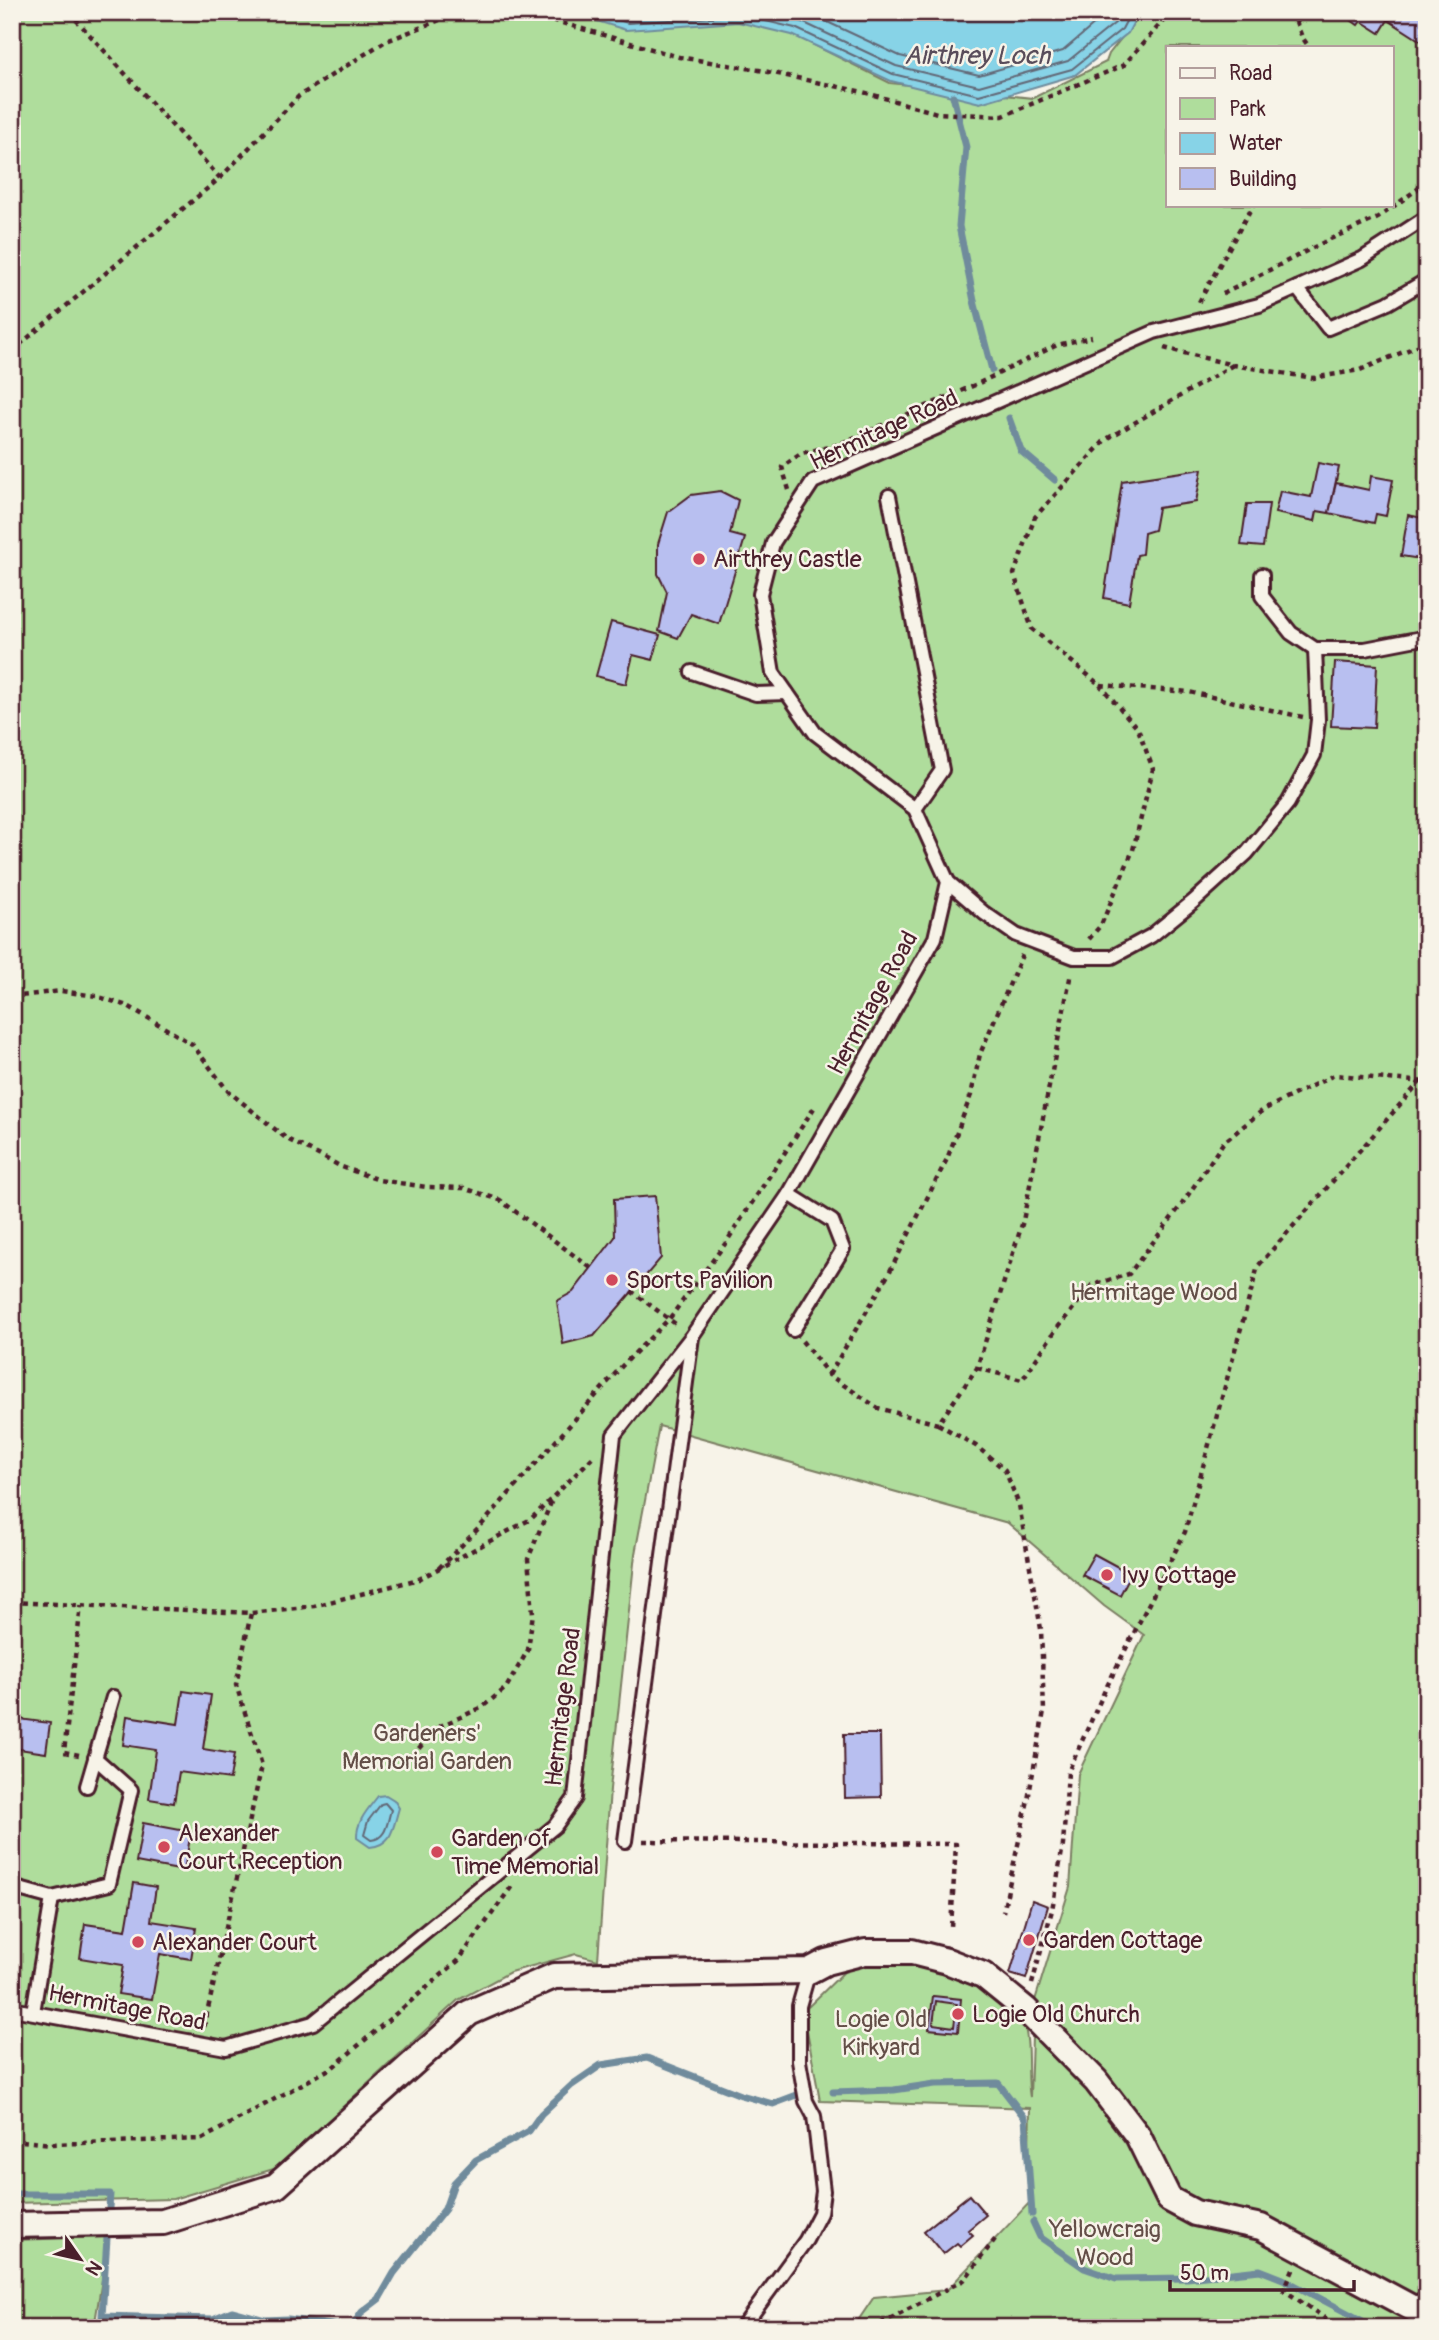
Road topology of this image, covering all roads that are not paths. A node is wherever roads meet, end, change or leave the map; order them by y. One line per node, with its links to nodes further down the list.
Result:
1 (1427, 217): 3 (lane, Hermitage Road)
2 (1427, 280): 3 (lane)
3 (1297, 288): 9 (lane, Hermitage Road)
4 (889, 496): 10 (lane)
5 (1262, 575): 7 (lane)
6 (1427, 637): 7 (lane)
7 (1315, 649): 11 (lane)
8 (692, 672): 9 (lane)
9 (787, 693): 10 (lane, Hermitage Road)
10 (915, 809): 11 (lane, Hermitage Road)
11 (948, 882): 12 (lane, Hermitage Road)
12 (789, 1194): 13 (lane); 14 (lane, Hermitage Road)
13 (793, 1329)
14 (692, 1336): 18 (lane); 23 (lane, Hermitage Road)
15 (113, 1698): 16 (lane)
16 (95, 1758): 17 (lane); 20 (lane)
17 (87, 1786)
18 (625, 1841)
19 (12, 1887): 20 (lane)
20 (52, 1898): 23 (lane)
21 (809, 1971): 24 (street); 25 (street); 26 (lane)
22 (12, 2009): 23 (lane, Hermitage Road)
23 (33, 2012)
24 (12, 2225)
25 (1427, 2316)
26 (742, 2328)

